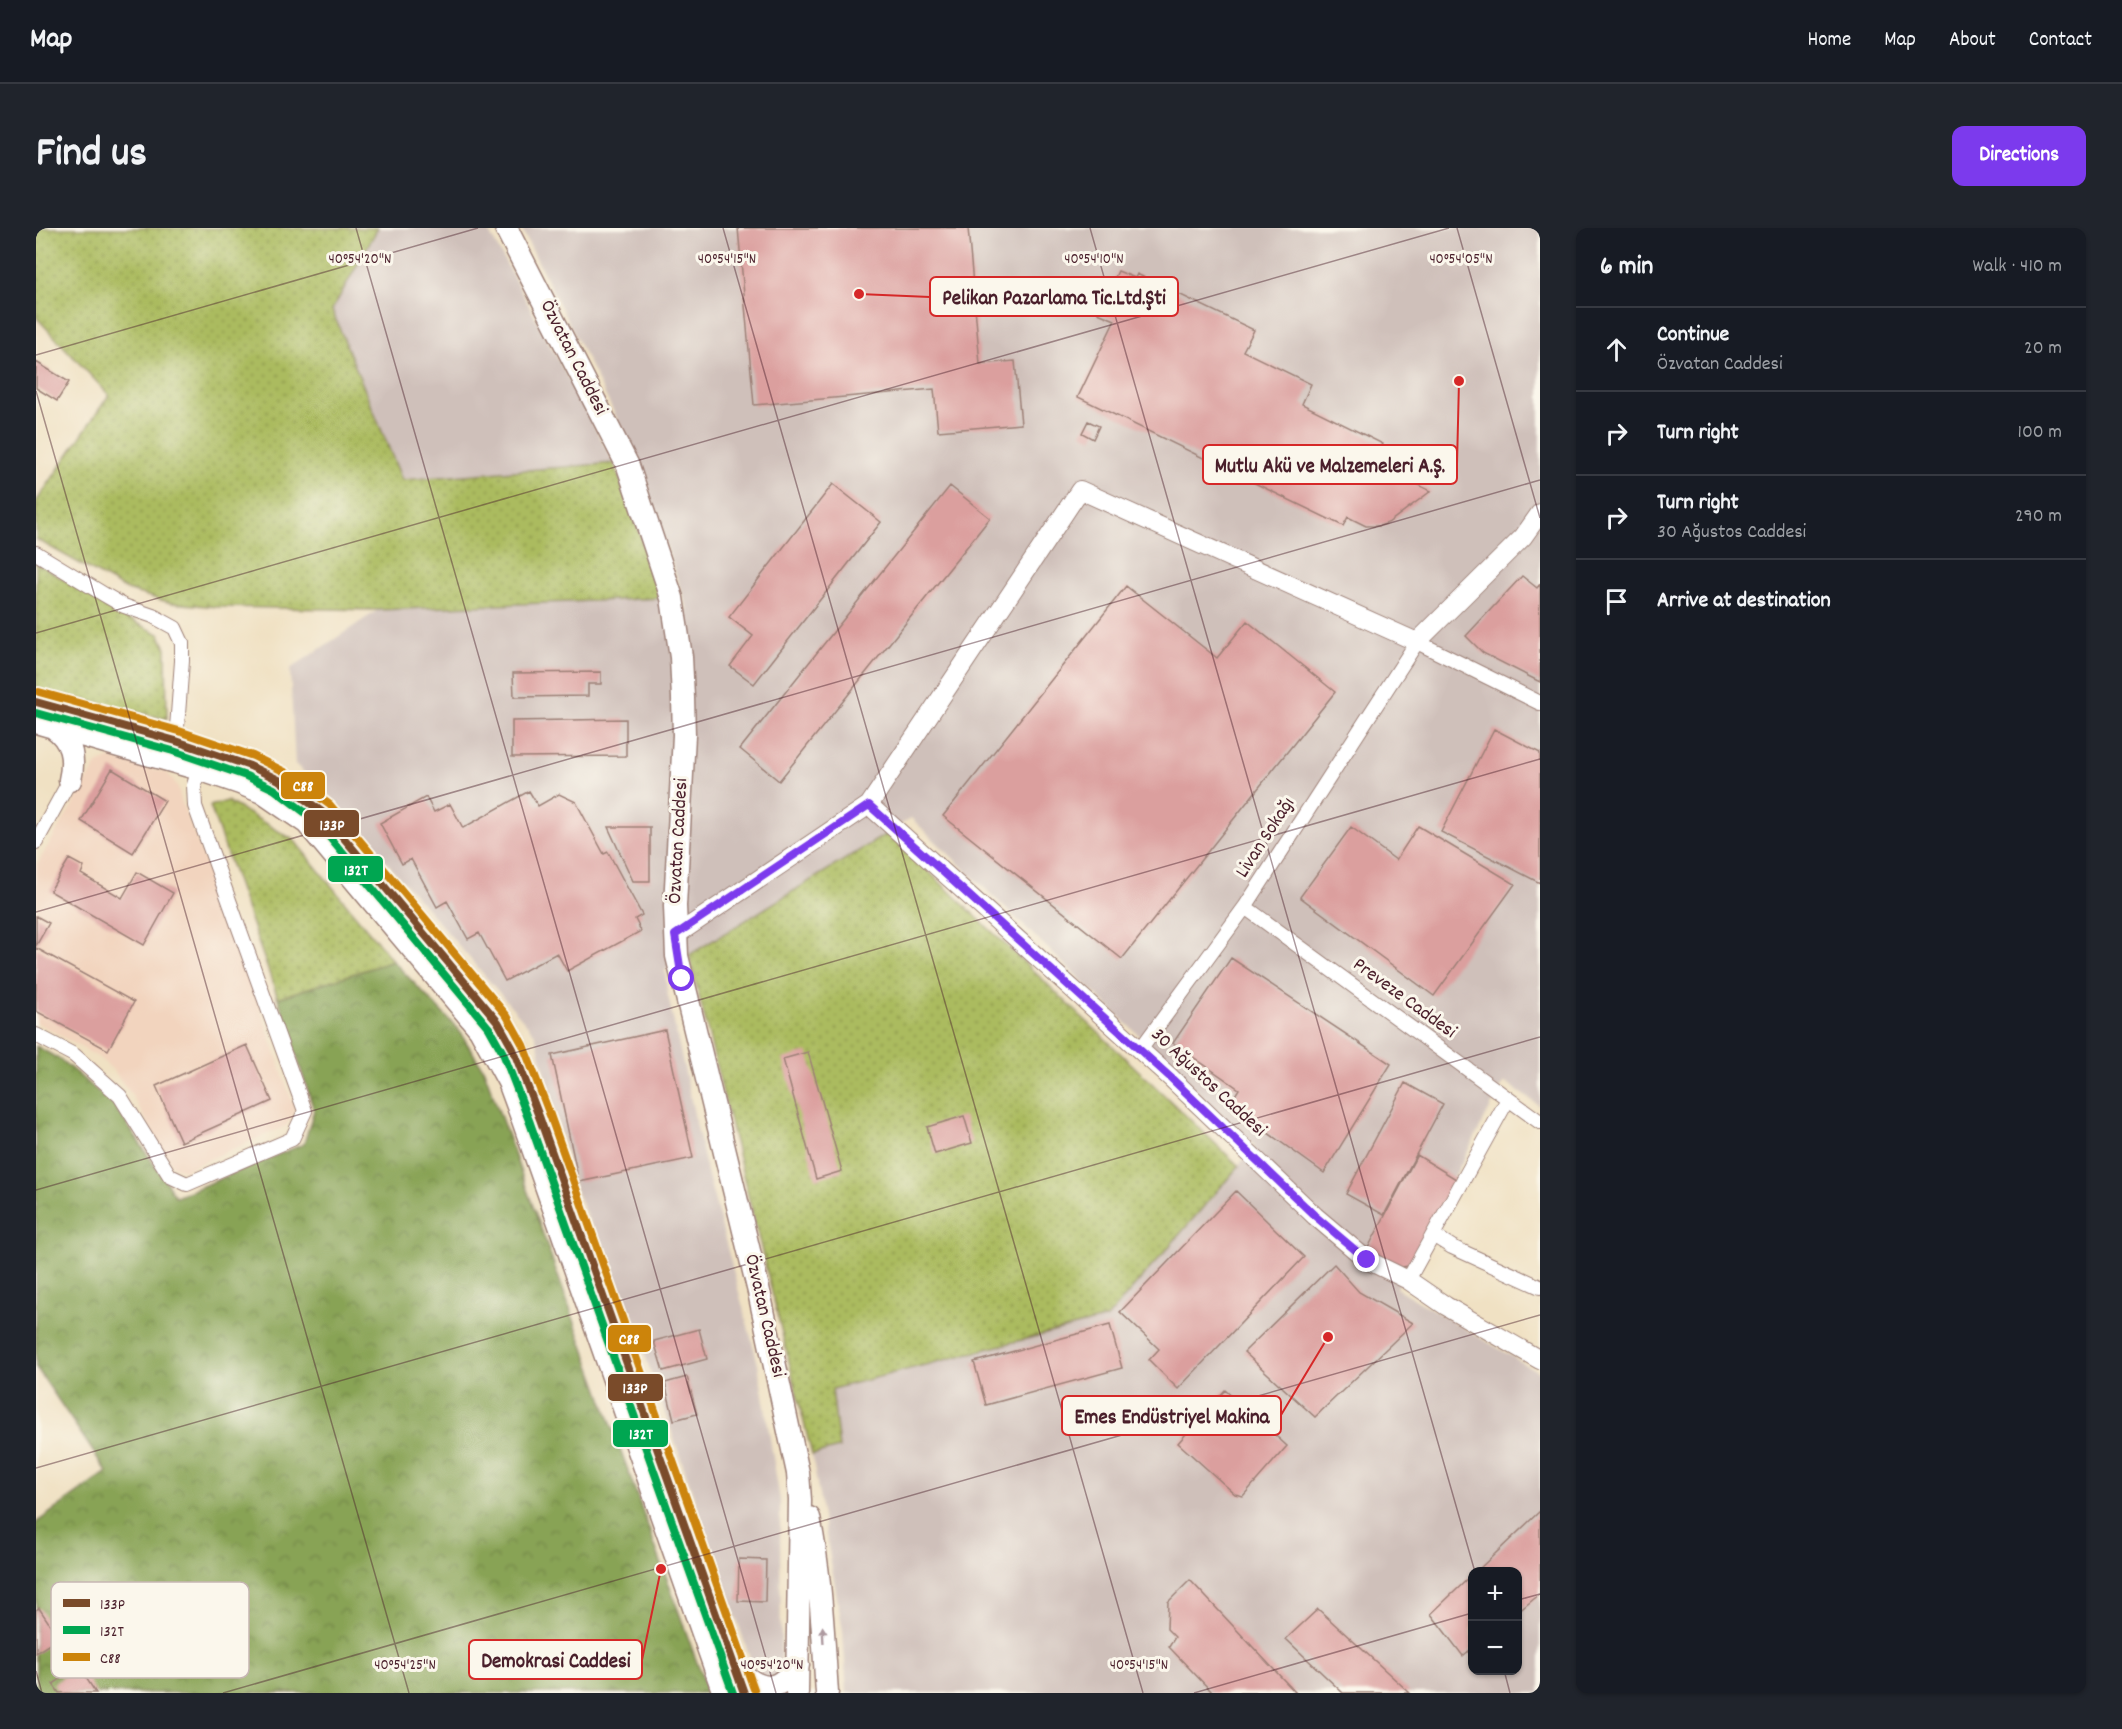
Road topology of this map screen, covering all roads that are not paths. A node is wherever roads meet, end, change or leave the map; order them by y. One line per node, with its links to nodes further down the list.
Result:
1 (506, 228): 15 (main road, Özvatan Caddesi)
2 (1540, 513): 4 (street)
3 (36, 553): 8 (street)
4 (1417, 642): 6 (street); 12 (street); 14 (street, Livan Sokağı)
5 (36, 702): 8 (main road)
6 (1540, 703)
7 (44, 724): 9 (main road); 11 (main road)
8 (176, 741): 26 (main road)
9 (112, 744): 10 (main road); 11 (main road)
10 (199, 769): 16 (street); 27 (main road)
11 (70, 780): 13 (street)
12 (869, 805): 15 (street); 17 (street, 30 Ağustos Caddesi)
13 (36, 842)
14 (1245, 907): 17 (street, Livan Sokağı); 18 (street, Preveze Caddesi)
15 (675, 935): 24 (main road, Özvatan Caddesi)
16 (36, 1035)
17 (1140, 1050): 21 (street, 30 Ağustos Caddesi)
18 (1508, 1099): 19 (street, Preveze Caddesi); 20 (street)
19 (1540, 1122)
20 (1433, 1235): 21 (street); 22 (street)
21 (1408, 1280): 23 (street, 30 Ağustos Caddesi)
22 (1540, 1287)
23 (1540, 1360)
24 (798, 1473): 25 (main road, Özvatan Caddesi); 30 (main road, one-way to 24)
25 (798, 1665): 26 (main road); 29 (main road, Özvatan Caddesi)
26 (735, 1668): 28 (main road)
27 (724, 1693)
28 (744, 1693)
29 (797, 1693)
30 (827, 1693)

